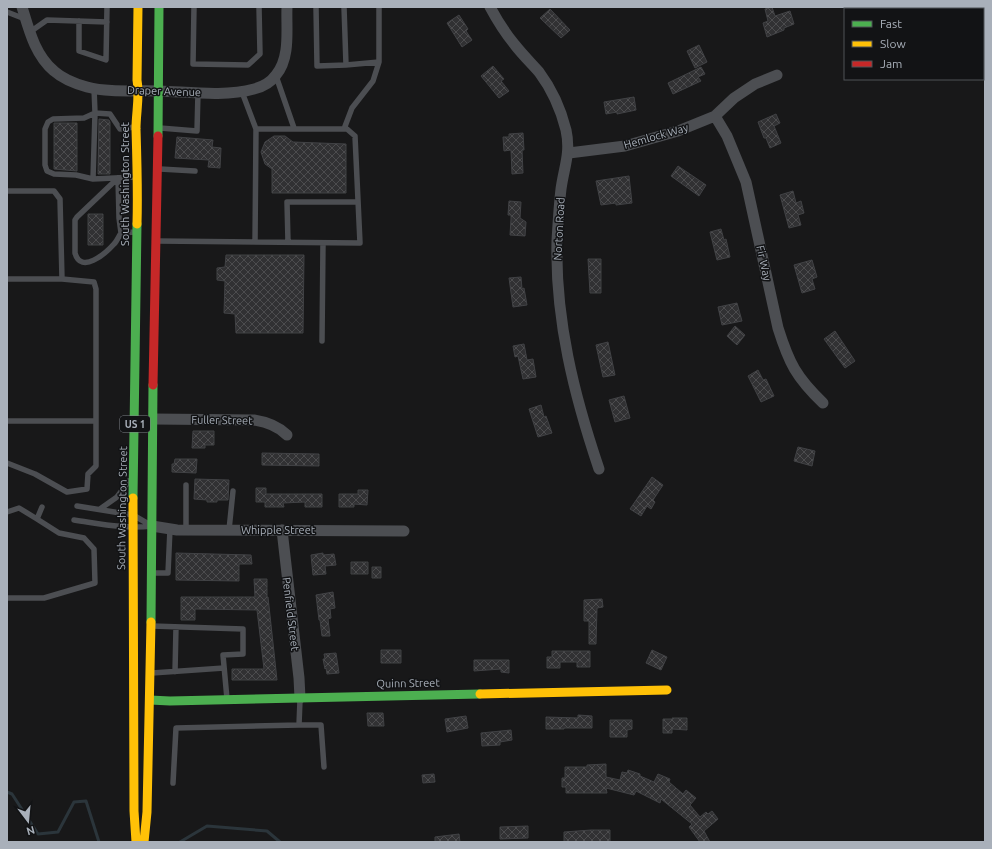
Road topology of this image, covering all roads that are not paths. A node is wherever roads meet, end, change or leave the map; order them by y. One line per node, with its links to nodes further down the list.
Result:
1 (22, 7): 13 (street, Draper Avenue)
2 (107, 7): 15 (lane)
3 (138, 7): 22 (main road, South Washington Street / US 1)
4 (158, 7): 23 (main road, US 1)
5 (194, 7): 6 (lane)
6 (259, 7)
7 (287, 7): 20 (street)
8 (316, 7): 18 (lane)
9 (344, 7): 18 (lane)
10 (379, 7): 17 (lane)
11 (490, 7): 33 (street, Norton Road)
12 (7, 12): 13 (lane)
13 (26, 20): 16 (street, Draper Avenue)
14 (79, 21): 15 (lane); 15 (lane); 16 (lane)
15 (107, 22)
16 (30, 32): 21 (street, Draper Avenue)
17 (379, 62): 18 (lane); 32 (lane)
18 (346, 65)
19 (778, 75): 27 (street, Hemlock Way)
20 (276, 76): 25 (street, Draper Avenue); 30 (lane)
21 (94, 88): 22 (street, Draper Avenue); 26 (lane)
22 (139, 90): 23 (street, Draper Avenue); 28 (main road, South Washington Street / US 1)
23 (158, 91): 24 (street, Draper Avenue); 29 (main road, US 1)
24 (198, 92): 25 (street, Draper Avenue); 29 (lane)
25 (242, 92): 31 (lane)
26 (95, 113): 28 (lane); 38 (lane); 38 (lane)
27 (715, 116): 33 (street, Hemlock Way); 50 (street, Fir Way)
28 (136, 127): 36 (main road, South Washington Street / US 1)
29 (158, 128): 34 (main road, US 1)
30 (294, 128): 31 (lane); 32 (lane)
31 (256, 129): 44 (lane)
32 (344, 129): 40 (lane)
33 (568, 153): 56 (street, Norton Road)
34 (157, 169): 35 (lane); 43 (main road, US 1)
35 (195, 171)
36 (138, 177): 37 (lane); 41 (main road, South Washington Street / US 1)
37 (118, 178): 38 (lane); 42 (lane); 42 (lane)
38 (93, 179)
39 (7, 191): 48 (lane)
40 (358, 202): 45 (lane); 46 (lane)
41 (137, 232): 42 (lane); 57 (main road, South Washington Street / US 1)
42 (121, 233)
43 (156, 241): 44 (lane); 51 (main road, US 1)
44 (255, 242): 45 (lane)
45 (288, 242): 46 (lane)
46 (323, 243): 49 (lane)
47 (7, 279): 48 (lane)
48 (62, 279): 53 (lane)
49 (322, 341)
50 (823, 403)
51 (153, 419): 54 (street, Fuller Street); 67 (main road, US 1)
52 (7, 421): 53 (lane)
53 (96, 422): 55 (lane)
54 (287, 435)
55 (7, 463)
56 (599, 469)
57 (134, 474): 62 (lane); 64 (main road, South Washington Street / US 1)
58 (186, 485): 70 (lane)
59 (232, 491): 71 (lane)
60 (77, 506): 62 (lane)
61 (42, 507): 65 (lane)
62 (100, 510): 64 (lane)
63 (7, 512): 65 (lane)
64 (133, 515): 67 (lane); 68 (main road, South Washington Street / US 1)
65 (37, 519): 75 (lane)
66 (74, 520): 68 (lane)
67 (152, 526): 68 (lane); 69 (street, Whipple Street); 74 (main road, US 1)
68 (133, 528): 88 (main road, South Washington Street / US 1)
69 (170, 529): 70 (street, Whipple Street); 74 (lane)
70 (186, 530): 71 (street, Whipple Street)
71 (229, 530): 72 (street, Whipple Street)
72 (282, 530): 73 (street, Whipple Street); 82 (street, Penfield Street)
73 (404, 531)
74 (151, 572): 76 (main road, US 1)
75 (7, 598)
76 (151, 626): 77 (lane); 80 (main road, US 1)
77 (176, 626): 78 (lane); 79 (lane)
78 (224, 668): 79 (lane); 84 (lane)
79 (175, 672): 80 (lane)
80 (150, 674): 83 (main road, US 1)
81 (667, 690): 82 (main road, Quinn Street)
82 (300, 698): 84 (main road, Quinn Street); 85 (lane)
83 (150, 700): 84 (main road, Quinn Street); 89 (main road, US 1)
84 (227, 700)
85 (299, 725): 86 (lane); 87 (lane)
86 (324, 767)
87 (173, 783)
88 (136, 842)
89 (144, 842)

